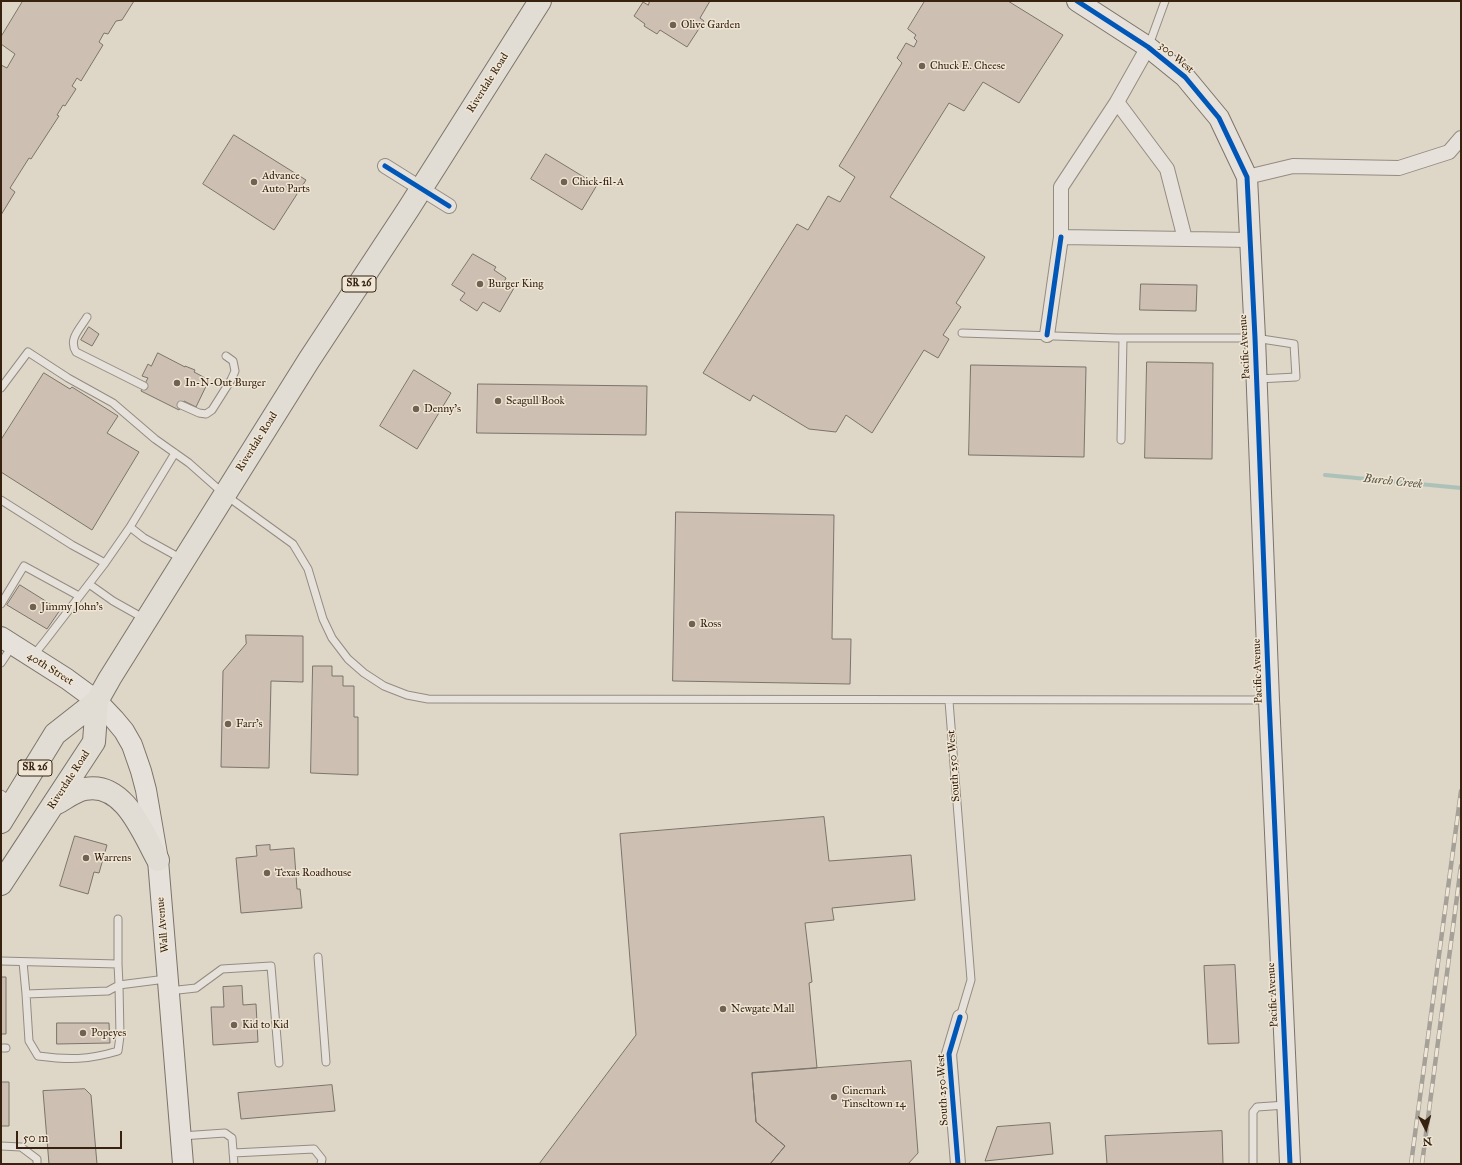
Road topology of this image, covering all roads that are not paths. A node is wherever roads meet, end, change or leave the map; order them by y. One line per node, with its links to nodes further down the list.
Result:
1 (540, 1): 9 (main road, Riverdale Road / SR 26)
2 (1077, 1): 4 (street, 300 West)
3 (1165, 1): 4 (lane)
4 (1148, 47): 5 (street); 8 (street, 300 West)
5 (1117, 102): 11 (street); 12 (street)
6 (1461, 138): 8 (street)
7 (385, 166): 9 (street)
8 (1247, 177): 13 (street, Pacific Avenue)
9 (421, 188): 10 (street); 26 (main road, Riverdale Road / SR 26)
10 (449, 206)
11 (1061, 237): 12 (street); 16 (street)
12 (1185, 239): 13 (street)
13 (1250, 240): 18 (street, Pacific Avenue)
14 (87, 317): 21 (lane)
15 (962, 333): 16 (lane)
16 (1047, 335): 17 (lane)
17 (1123, 338): 18 (lane); 24 (lane)
18 (1255, 338): 20 (street, Pacific Avenue); 20 (lane)
19 (226, 356): 23 (lane)
20 (1256, 380): 38 (street, Pacific Avenue)
21 (144, 386)
22 (1, 388): 25 (lane)
23 (181, 405)
24 (1121, 440)
25 (175, 453): 26 (lane); 28 (lane)
26 (224, 494): 29 (main road, Riverdale Road / SR 26); 40 (lane)
27 (1, 500): 30 (lane)
28 (130, 528): 29 (lane); 30 (lane)
29 (183, 560): 34 (main road, Riverdale Road / SR 26)
30 (105, 563): 31 (lane)
31 (89, 584): 32 (lane); 34 (lane)
32 (79, 596): 33 (lane); 36 (lane)
33 (1, 604)
34 (146, 620): 39 (main road, Riverdale Road / SR 26)
35 (7, 641): 36 (street, 40th Street); 37 (lane)
36 (31, 657): 39 (street, 40th Street)
37 (1, 664)
38 (1269, 700): 40 (lane); 57 (street, Pacific Avenue)
39 (97, 701): 41 (main road, SR 26); 42 (main road, Riverdale Road / SR 26); 44 (street, Wall Avenue)
40 (949, 701): 54 (lane, South 250 West)
41 (7, 798): 43 (main road, SR 26)
42 (52, 806): 44 (main road); 45 (main road, Riverdale Road / SR 26)
43 (1, 822)
44 (158, 860): 52 (street, Wall Avenue)
45 (1, 884)
46 (118, 919): 50 (lane)
47 (318, 957): 55 (lane)
48 (1, 961): 49 (lane)
49 (23, 962): 50 (lane); 53 (lane)
50 (118, 964): 51 (lane)
51 (119, 985): 52 (lane); 53 (lane); 53 (lane)
52 (168, 985): 56 (lane); 58 (street, Wall Avenue)
53 (26, 994)
54 (960, 1017): 65 (street, South 250 West)
55 (326, 1062)
56 (279, 1063)
57 (1288, 1105): 66 (lane); 67 (street, Pacific Avenue)
58 (181, 1136): 60 (lane); 62 (street, Wall Avenue)
59 (1, 1146): 61 (lane)
60 (233, 1153): 63 (lane); 64 (lane)
61 (37, 1164)
62 (183, 1164)
63 (234, 1164)
64 (321, 1164)
65 (958, 1164)
66 (1253, 1164)
67 (1290, 1164)

